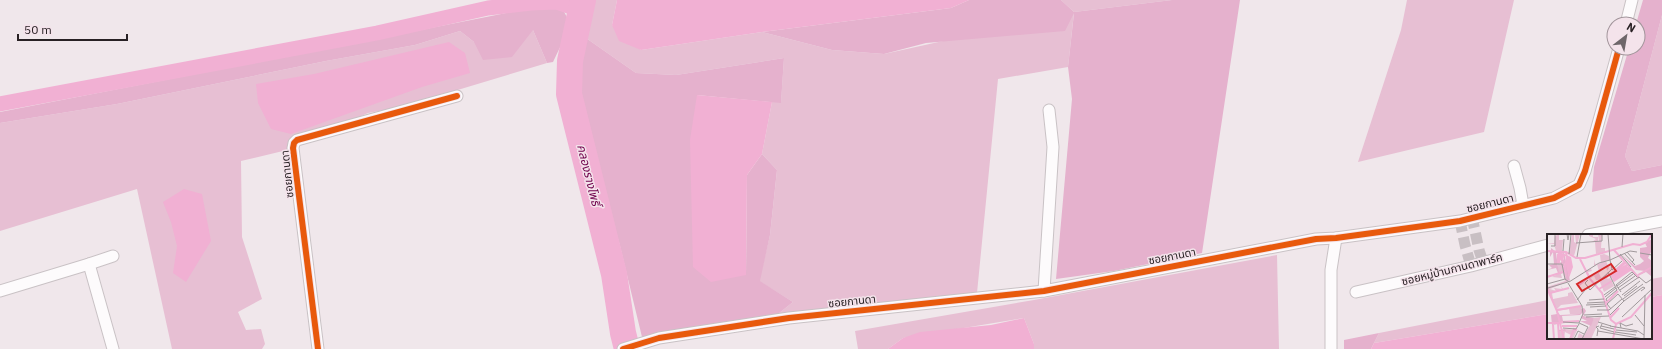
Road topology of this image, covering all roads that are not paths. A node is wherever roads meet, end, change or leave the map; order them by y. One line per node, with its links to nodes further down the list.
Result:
1 (1632, 0): 2 (street)
2 (1628, 16)
3 (1617, 56): 7 (street, ซอยกานดา)
4 (457, 96): 18 (street, ซอยกานดา)
5 (1049, 110): 15 (street)
6 (1514, 166): 7 (street)
7 (1523, 205): 10 (street, ซอยกานดา)
8 (1662, 221): 9 (street)
9 (1593, 234)
10 (1336, 238): 15 (street, ซอยกานดา); 20 (street)
11 (1547, 245): 16 (street, ซอยหมู่บ้านกานดาพาร์ค)
12 (113, 256): 13 (street)
13 (89, 264): 14 (street); 17 (street)
14 (0, 291)
15 (1044, 291): 19 (street, ซอยกานดา)
16 (1356, 292)
17 (114, 349)
18 (318, 349)
19 (623, 349)
20 (1331, 349)

